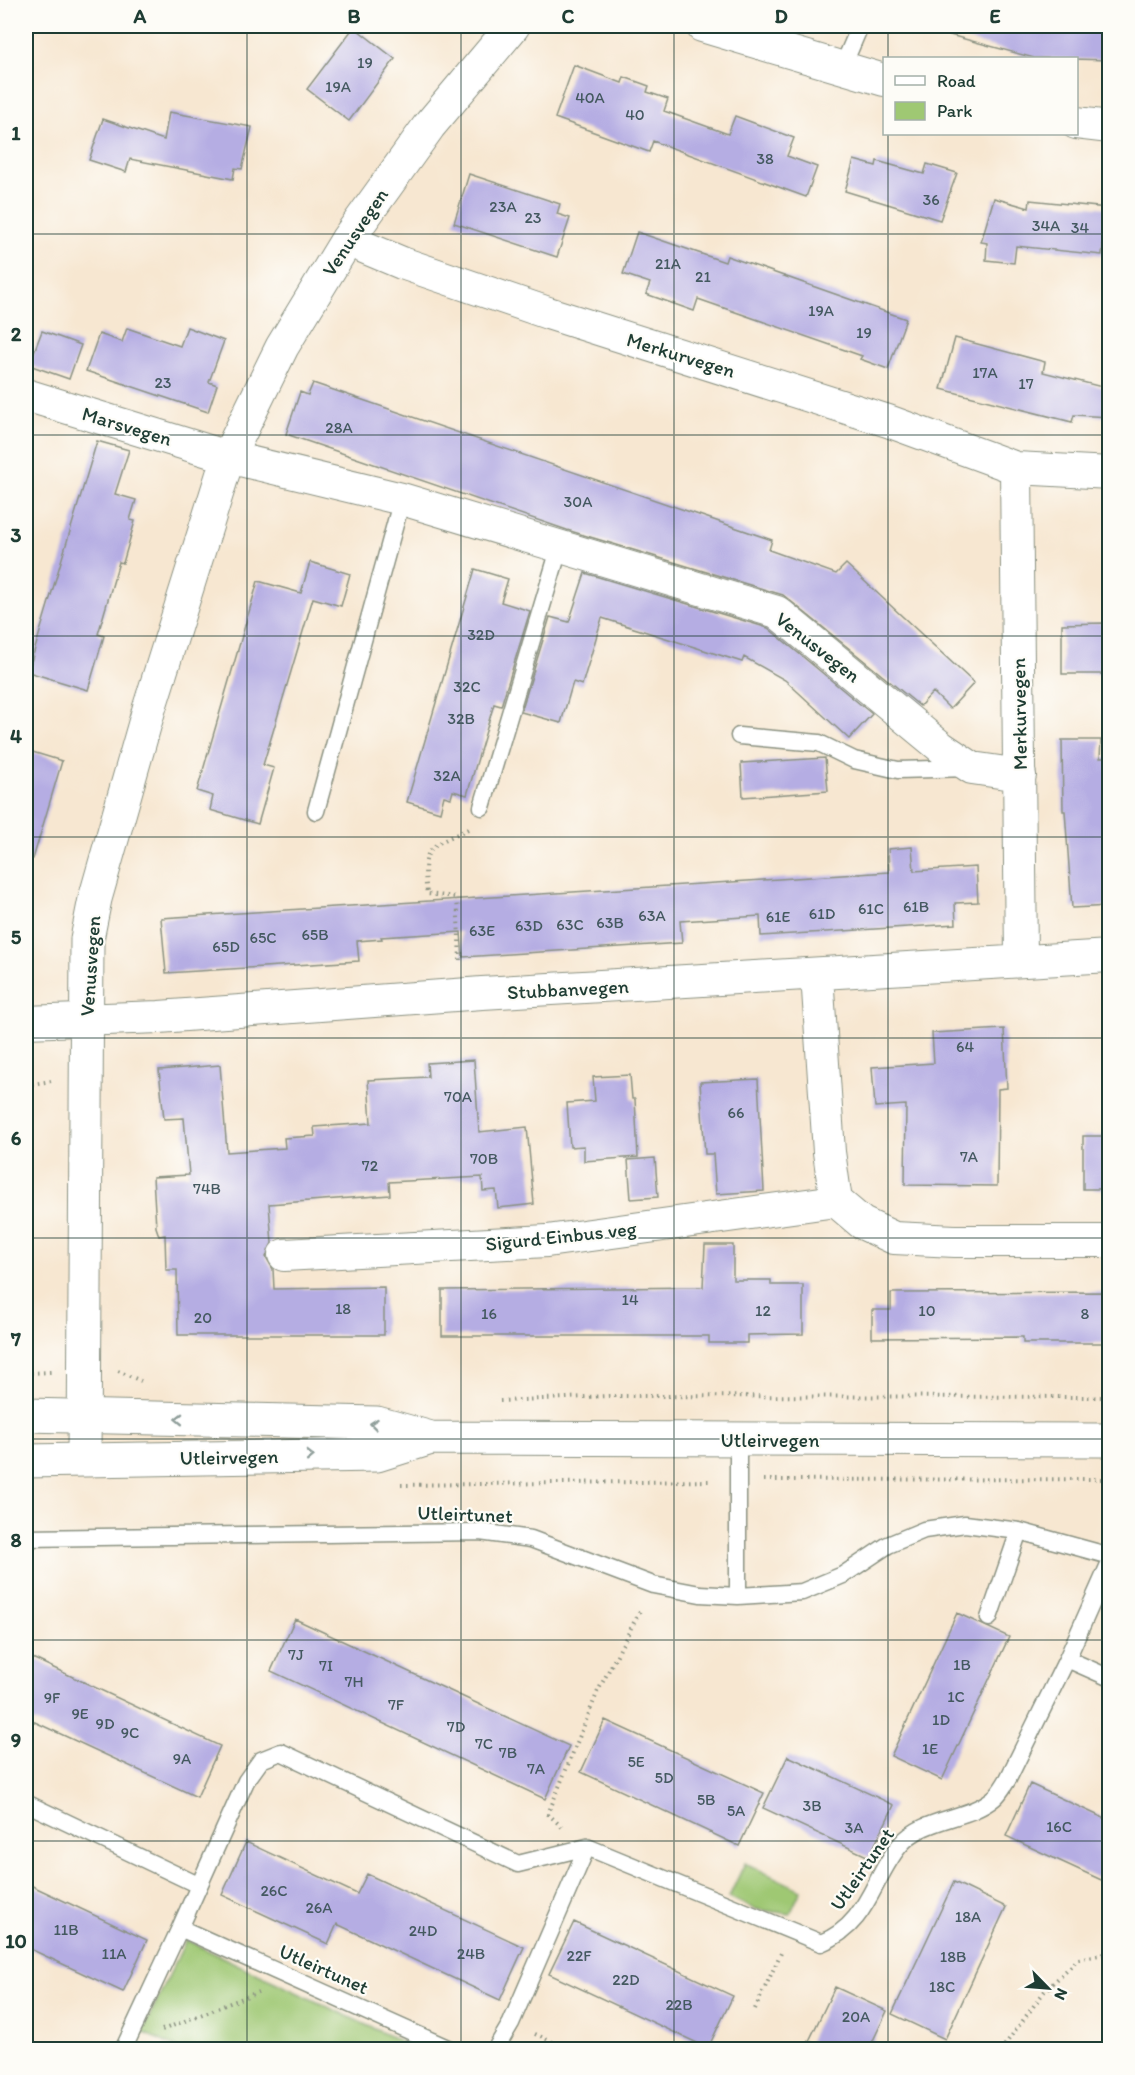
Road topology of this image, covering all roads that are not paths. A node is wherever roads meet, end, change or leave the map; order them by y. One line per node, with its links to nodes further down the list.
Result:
1 (513, 26): 8 (street, Venusvegen)
2 (702, 26): 4 (street)
3 (860, 26): 4 (lane)
4 (842, 68): 5 (street)
5 (883, 79)
6 (1078, 123): 7 (street)
7 (1110, 127)
8 (347, 240): 10 (street, Venusvegen); 11 (street, Merkurvegen)
9 (26, 394): 10 (street, Marsvegen)
10 (228, 457): 13 (street, Venusvegen); 23 (street, Venusvegen)
11 (1016, 468): 12 (street, Merkurvegen); 17 (street, Merkurvegen)
12 (1110, 473)
13 (402, 499): 14 (street, Venusvegen); 19 (lane)
14 (560, 546): 16 (street, Venusvegen); 18 (lane)
15 (739, 736): 16 (lane)
16 (972, 768): 17 (street, Venusvegen)
17 (1020, 775): 21 (street, Merkurvegen)
18 (482, 807)
19 (316, 812)
20 (1110, 956): 21 (street, Stubbanvegen)
21 (1021, 960): 22 (street, Stubbanvegen)
22 (817, 975): 23 (street, Stubbanvegen); 25 (street)
23 (86, 1018): 24 (street, Stubbanvegen); 29 (street, Venusvegen)
24 (26, 1022)
25 (836, 1201): 26 (street); 27 (street, Sigurd Einbus veg)
26 (1110, 1241)
27 (284, 1255)
28 (26, 1415): 29 (street, Utleirvegen)
29 (83, 1416): 30 (street, Utleirvegen, one-way to 29); 33 (street, Venusvegen)
30 (431, 1438): 31 (street, Utleirvegen); 33 (street, Utleirvegen, one-way to 30)
31 (738, 1440): 32 (street, Utleirvegen); 39 (lane)
32 (1110, 1440)
33 (84, 1459): 34 (street, Utleirvegen)
34 (26, 1461)
35 (1019, 1531): 37 (lane, Utleirtunet); 39 (lane, Utleirtunet); 40 (lane)
36 (26, 1538): 39 (lane, Utleirtunet)
37 (1110, 1556)
38 (1110, 1562): 41 (lane, Utleirtunet)
39 (738, 1596)
40 (989, 1618)
41 (1067, 1659): 42 (lane); 44 (lane, Utleirtunet)
42 (1110, 1678)
43 (26, 1803): 45 (lane)
44 (586, 1847): 45 (lane); 49 (lane)
45 (198, 1885): 46 (lane)
46 (180, 1928): 47 (lane); 48 (lane, Utleirtunet)
47 (124, 2047)
48 (452, 2049)
49 (495, 2049)

